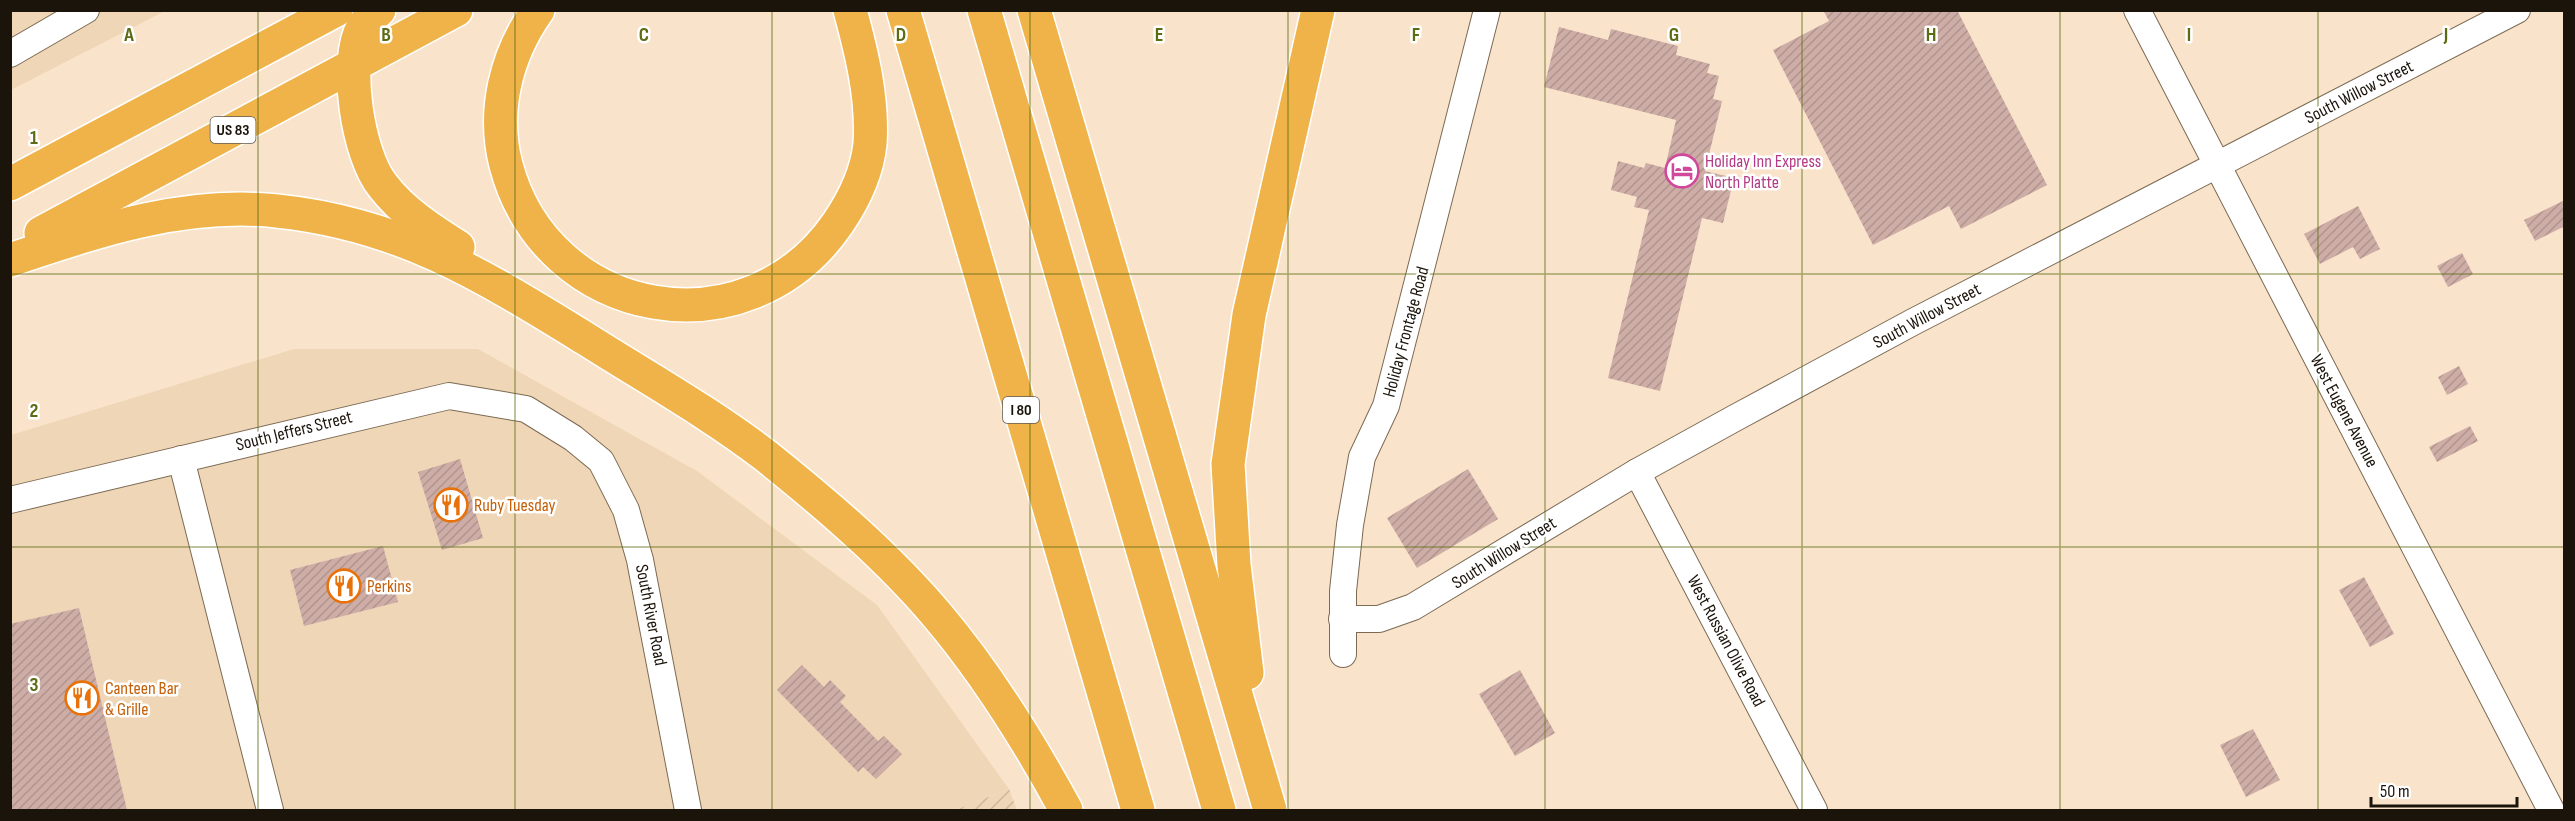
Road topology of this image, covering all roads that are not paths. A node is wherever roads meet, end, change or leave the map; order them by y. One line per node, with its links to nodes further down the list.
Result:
1 (86, 10): 15 (street)
2 (295, 10): 17 (highway)
3 (336, 10): 17 (highway)
4 (379, 10): 16 (highway)
5 (456, 10): 16 (highway, US 83)
6 (538, 10): 7 (highway)
7 (850, 10)
8 (903, 10): 32 (highway, I 80)
9 (984, 10): 33 (highway)
10 (1034, 10): 34 (highway)
11 (1318, 10): 34 (highway)
12 (1487, 10): 27 (street, Holiday Frontage Road)
13 (2137, 10): 18 (street, West Eugene Avenue)
14 (2517, 10): 18 (street, South Willow Street)
15 (10, 54)
16 (354, 66): 20 (highway, US 83); 22 (highway)
17 (210, 80): 19 (highway)
18 (2216, 166): 25 (street, South Willow Street); 36 (street, West Eugene Avenue)
19 (10, 184)
20 (10, 250)
21 (10, 260): 22 (highway)
22 (658, 384): 31 (highway)
23 (573, 438): 24 (street, South Jeffers Street); 30 (street, South River Road)
24 (181, 459): 26 (street, South Jeffers Street); 29 (street)
25 (1637, 472): 27 (street, South Willow Street); 35 (street, West Russian Olive Road)
26 (10, 500)
27 (1342, 619): 28 (street, Holiday Frontage Road)
28 (1343, 654)
29 (270, 810)
30 (688, 810)
31 (1066, 810)
32 (1138, 810)
33 (1219, 810)
34 (1272, 810)
35 (1814, 810)
36 (2551, 810)

